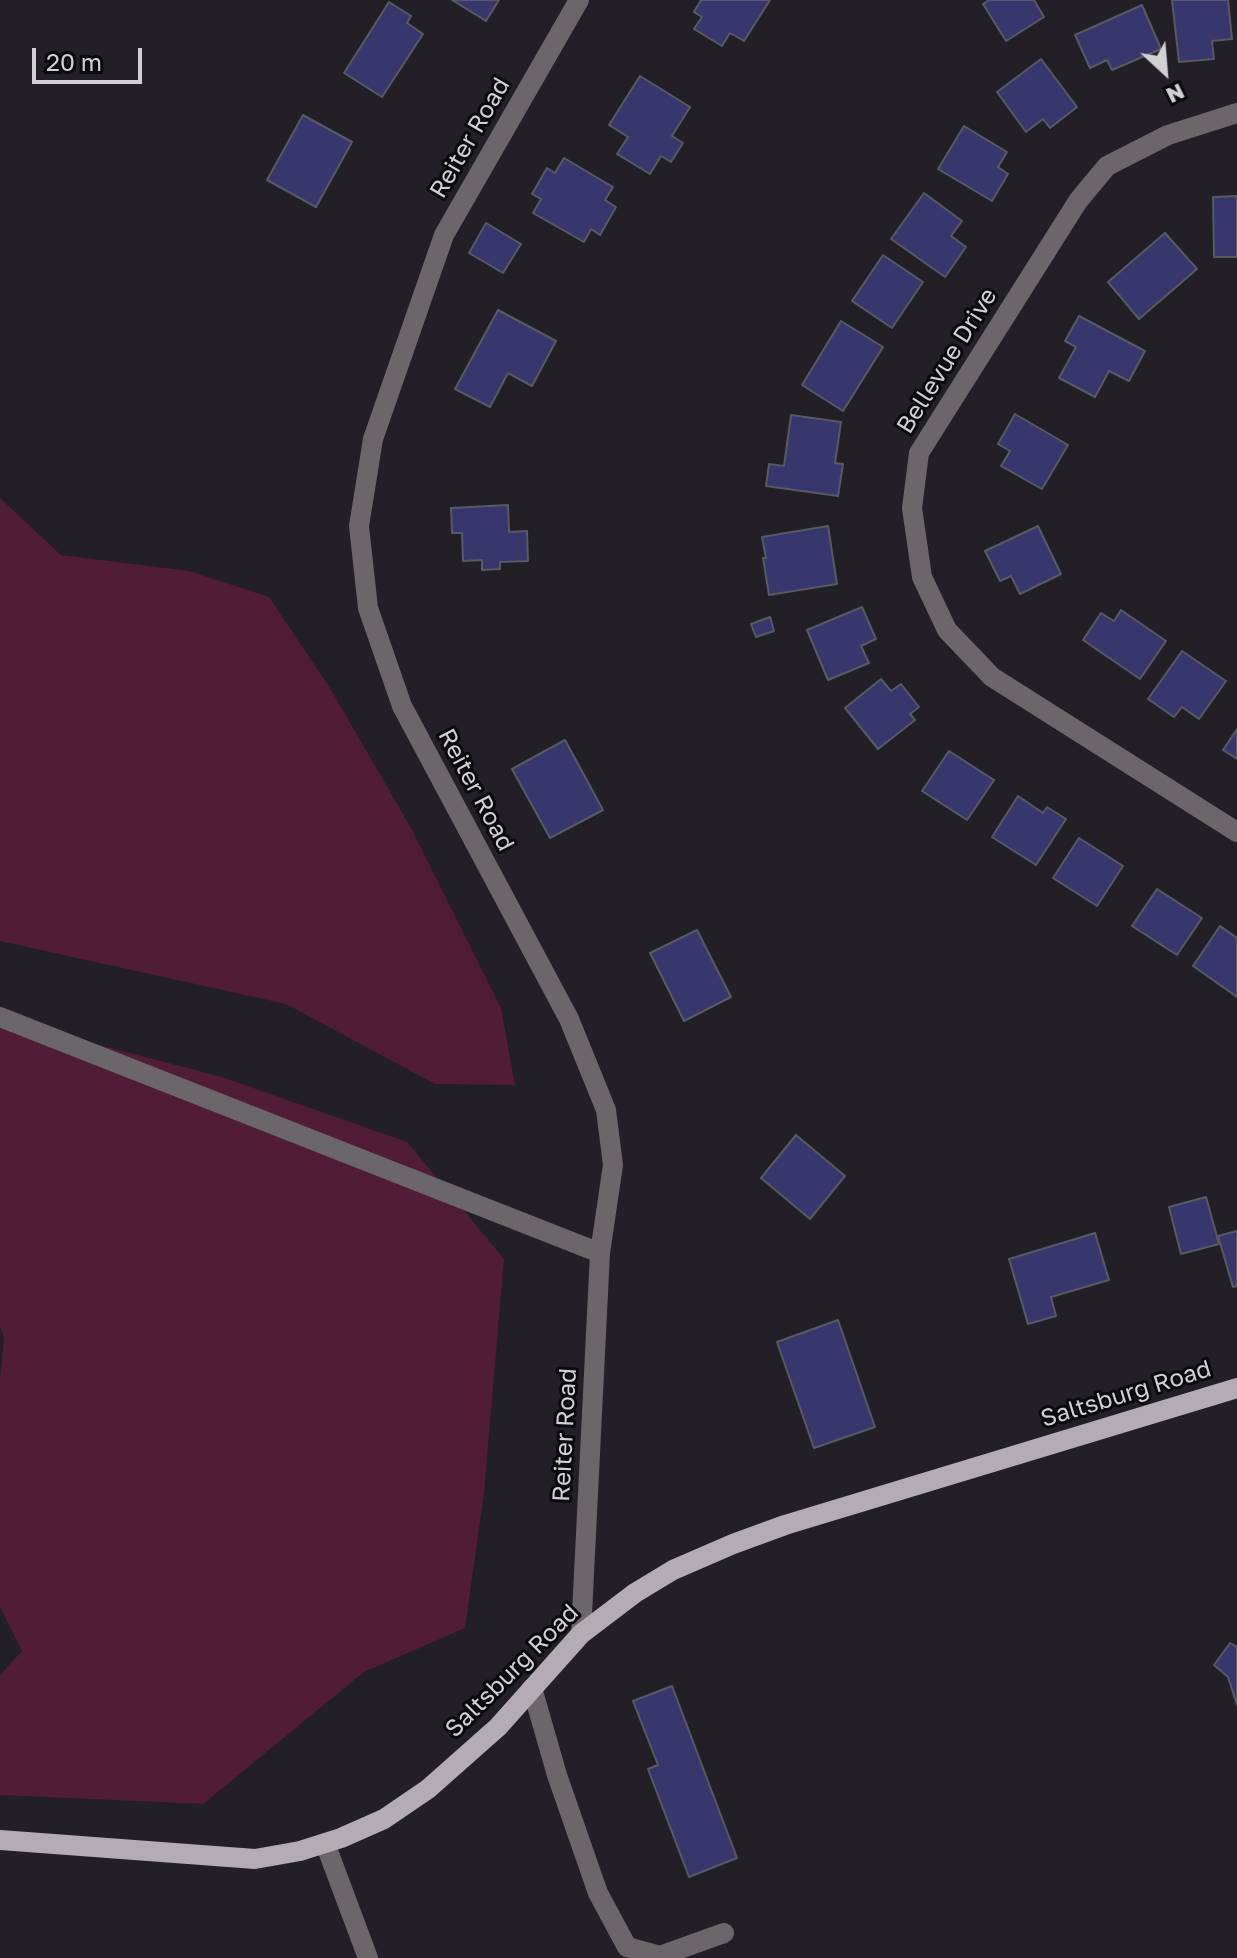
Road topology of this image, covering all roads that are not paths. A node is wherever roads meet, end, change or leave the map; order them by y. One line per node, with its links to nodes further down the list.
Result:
1 (579, 0): 5 (street, Reiter Road)
2 (1237, 113): 3 (street, Bellevue Drive)
3 (1237, 832)
4 (0, 1017): 5 (street)
5 (600, 1253): 7 (street, Reiter Road)
6 (1237, 1388): 7 (main road, Saltsburg Road)
7 (581, 1634): 8 (main road, Saltsburg Road)
8 (532, 1688): 10 (main road, Saltsburg Road); 11 (street)
9 (0, 1840): 10 (main road, Saltsburg Road)
10 (325, 1843): 12 (street)
11 (724, 1933)
12 (368, 1958)

